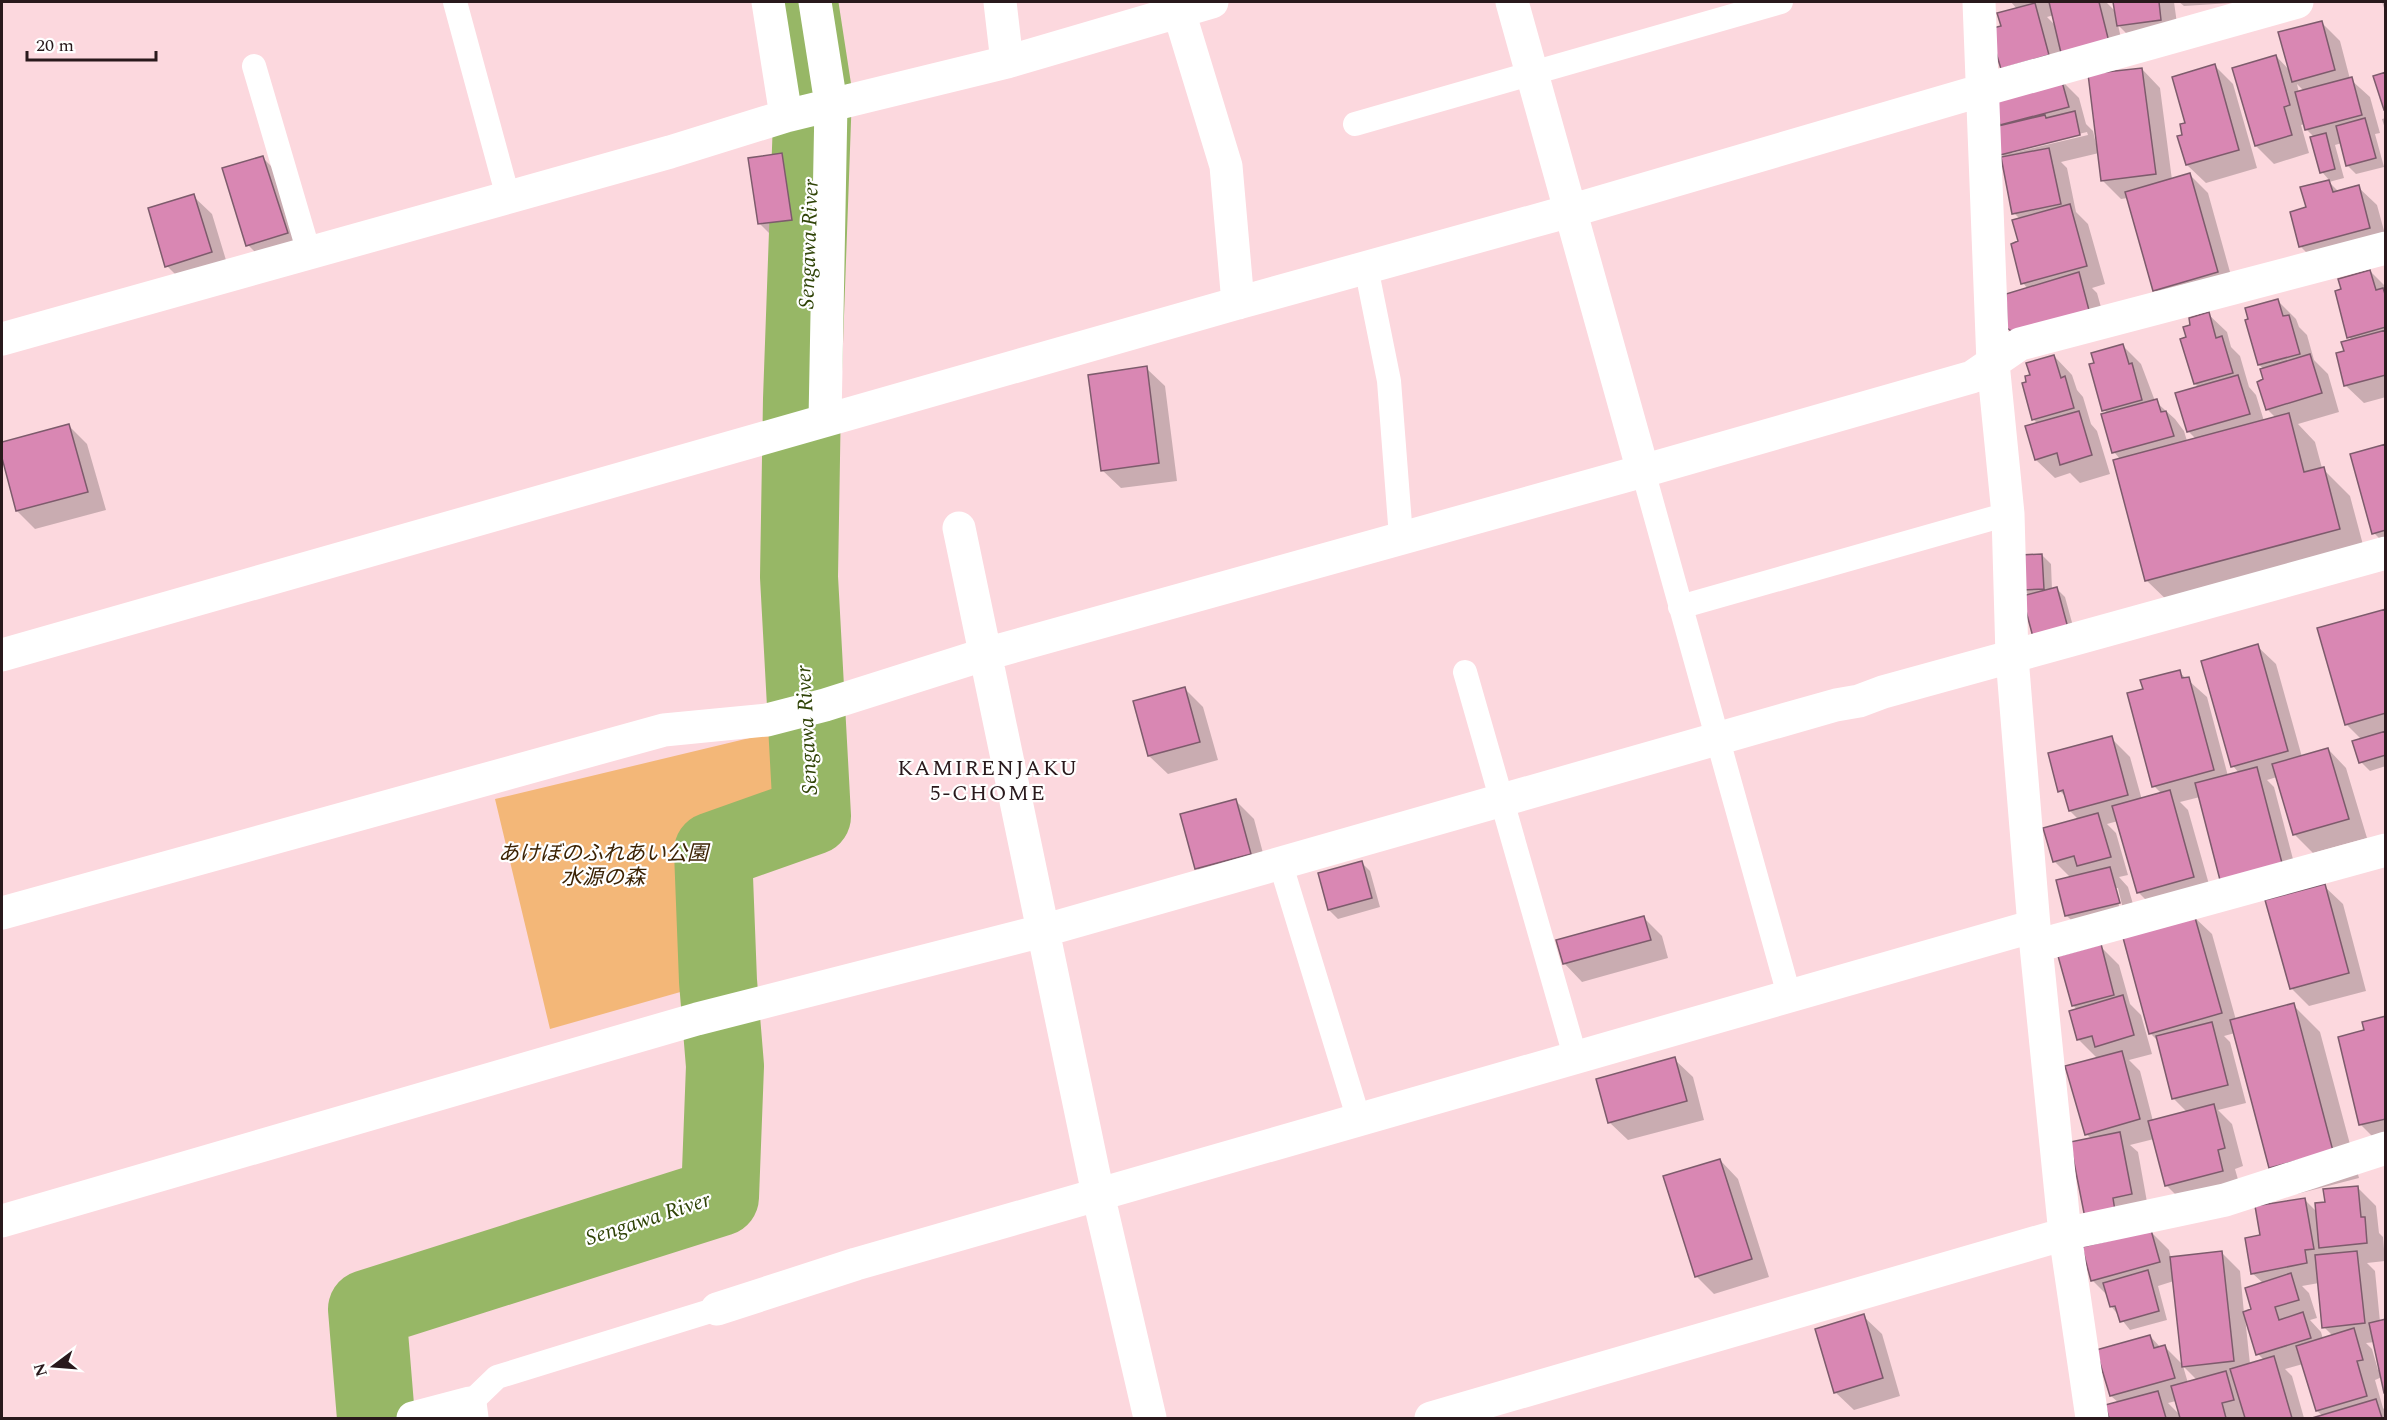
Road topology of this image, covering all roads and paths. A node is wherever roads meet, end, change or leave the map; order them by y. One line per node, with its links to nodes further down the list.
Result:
1 (455, 2): 18 (lane)
2 (768, 2): 16 (street)
3 (815, 2): 15 (street)
4 (1000, 2): 11 (street)
5 (1212, 2): 10 (street)
6 (1512, 2): 13 (street)
7 (1781, 2): 13 (lane)
8 (1979, 2): 14 (street)
9 (2297, 2): 14 (street)
10 (1177, 6): 11 (street); 23 (street)
11 (1007, 62): 15 (street)
12 (254, 66): 21 (lane)
13 (1532, 73): 17 (lane); 19 (street)
14 (1983, 90): 19 (street); 25 (street)
15 (831, 104): 16 (street); 26 (street)
16 (786, 116): 18 (street)
17 (1355, 124)
18 (508, 197): 21 (street)
19 (1570, 211): 22 (street); 27 (street)
20 (2385, 248): 25 (street)
21 (309, 253): 24 (street)
22 (1366, 267): 23 (street); 30 (lane)
23 (1238, 303): 26 (street)
24 (2, 339)
25 (1993, 363): 27 (street); 28 (street)
26 (825, 420): 34 (street)
27 (1643, 471): 30 (street); 32 (lane)
28 (2008, 514): 32 (lane); 35 (street)
29 (959, 528): 33 (street)
30 (1401, 537): 33 (street)
31 (2385, 553): 35 (street)
32 (1680, 608): 37 (lane)
33 (986, 654): 41 (street); 42 (street)
34 (2, 655)
35 (2012, 657): 37 (street); 43 (street)
36 (1465, 672): 38 (lane)
37 (1718, 738): 38 (street); 44 (lane)
38 (1502, 798): 40 (street); 45 (lane)
39 (2385, 850): 43 (street)
40 (1280, 862): 42 (street); 46 (lane)
41 (2, 913)
42 (1042, 931): 48 (street); 49 (street)
43 (2035, 936): 44 (street); 50 (street)
44 (1789, 994): 45 (street)
45 (1575, 1056): 46 (street)
46 (1359, 1120): 48 (street)
47 (2385, 1148): 50 (street)
48 (1098, 1194): 51 (street); 54 (street)
49 (2, 1221)
50 (2065, 1234): 55 (street); 56 (street)
51 (717, 1309): 52 (lane)
52 (471, 1411): 53 (street)
53 (413, 1419)
54 (1149, 1419)
55 (1431, 1419)
56 (2092, 1419)

